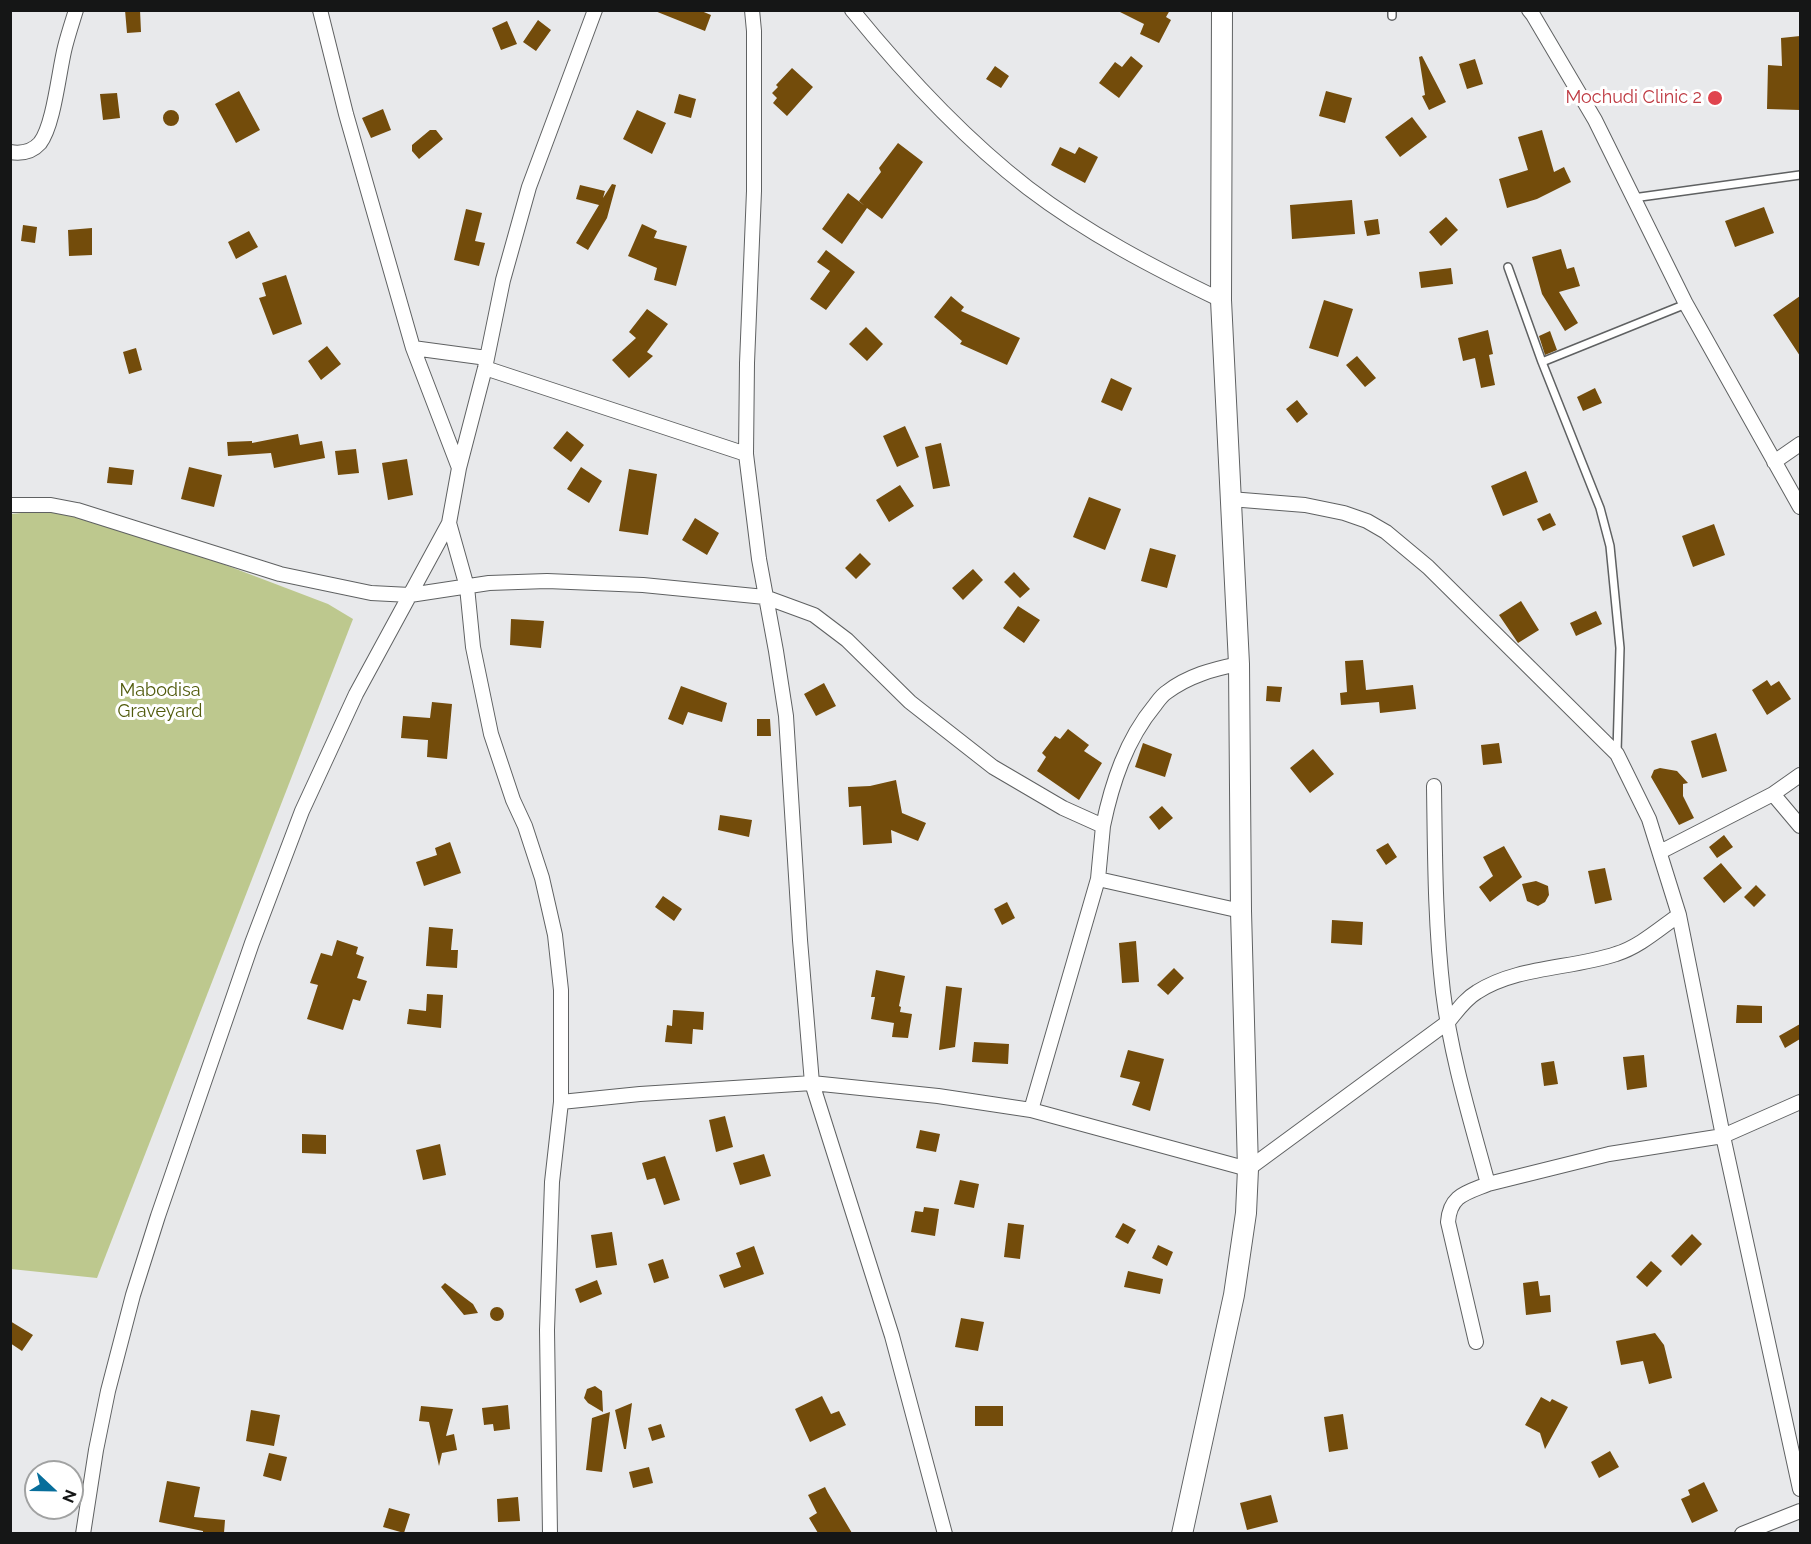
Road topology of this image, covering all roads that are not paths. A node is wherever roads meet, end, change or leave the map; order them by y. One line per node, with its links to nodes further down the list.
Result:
1 (76, 10): 8 (street)
2 (320, 10): 14 (street)
3 (595, 10): 16 (street)
4 (752, 10): 18 (street)
5 (852, 10): 12 (street)
6 (1222, 10): 12 (street)
7 (1532, 12): 10 (street)
8 (10, 152)
9 (1800, 175): 10 (lane)
10 (1633, 198): 13 (street)
11 (1508, 267): 15 (lane)
12 (1221, 300): 21 (street)
13 (1686, 304): 15 (lane); 19 (street)
14 (413, 348): 16 (street); 20 (street)
15 (1542, 362): 29 (lane)
16 (486, 363): 18 (street); 20 (street)
17 (1800, 444): 19 (street)
18 (746, 454): 27 (street)
19 (1774, 462): 23 (street)
20 (459, 468): 24 (street)
21 (1230, 499): 28 (street); 29 (street)
22 (10, 505): 26 (street)
23 (1800, 507)
24 (449, 523): 25 (street); 26 (street)
25 (467, 587): 26 (street); 27 (street); 41 (street)
26 (410, 595): 50 (street)
27 (765, 597): 33 (street); 40 (street)
28 (1239, 664): 33 (street); 37 (street)
29 (1617, 754): 35 (street)
30 (1800, 775): 32 (street)
31 (1434, 786): 39 (street)
32 (1773, 794): 34 (street); 35 (street)
33 (1103, 826): 36 (street)
34 (1800, 826)
35 (1660, 852): 38 (street)
36 (1098, 879): 37 (street); 43 (street)
37 (1241, 911): 45 (street)
38 (1679, 915): 39 (street); 44 (street)
39 (1448, 1022): 45 (street); 46 (street)
40 (812, 1083): 41 (street); 43 (street); 52 (street)
41 (561, 1102): 51 (street)
42 (1800, 1102): 44 (street)
43 (1031, 1110): 45 (street)
44 (1723, 1136): 46 (street); 48 (street)
45 (1248, 1169): 53 (street)
46 (1488, 1184): 47 (street)
47 (1476, 1341)
48 (1800, 1489)
49 (1800, 1511): 54 (street)
50 (83, 1533)
51 (550, 1533)
52 (945, 1533)
53 (1182, 1533)
54 (1742, 1533)

